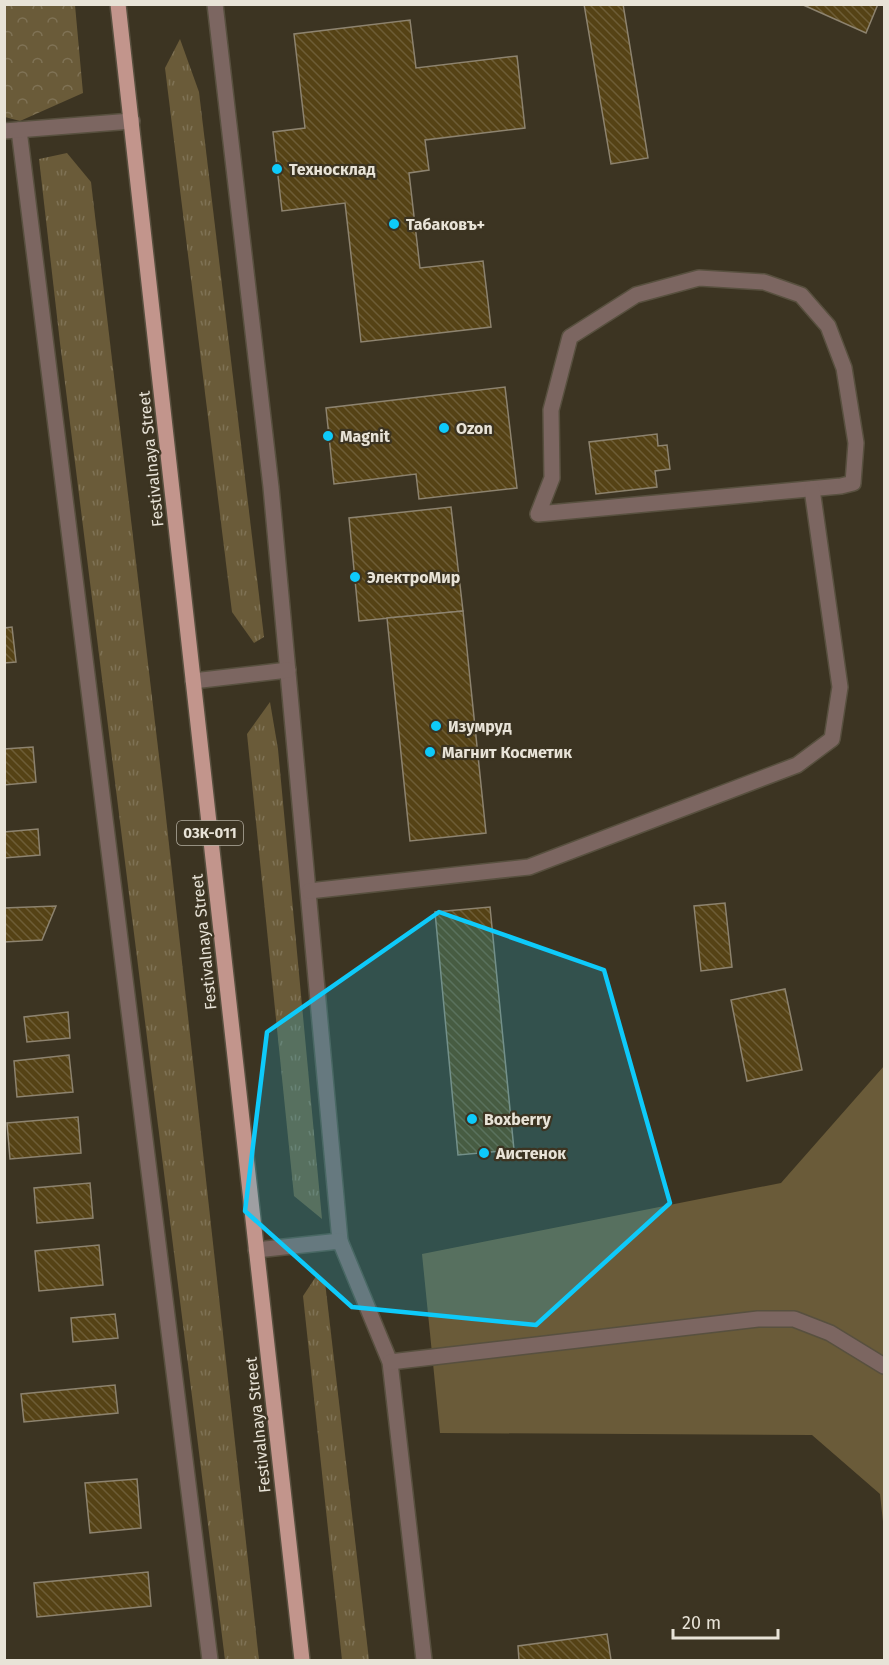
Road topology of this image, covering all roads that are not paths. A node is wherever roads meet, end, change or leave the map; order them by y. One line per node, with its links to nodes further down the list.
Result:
1 (118, 4): 3 (main road, Festivalnaya Street / 03К-011)
2 (215, 4): 6 (lane)
3 (132, 121): 4 (lane); 7 (main road, Festivalnaya Street / 03К-011)
4 (12, 130): 13 (lane)
5 (812, 489): 5 (lane); 8 (lane)
6 (288, 670): 7 (lane); 8 (lane)
7 (193, 681): 10 (main road, Festivalnaya Street / 03К-011)
8 (309, 891): 9 (lane)
9 (340, 1241): 10 (lane); 11 (lane)
10 (256, 1250): 14 (main road, Festivalnaya Street / 03К-011)
11 (390, 1362): 12 (lane); 15 (lane)
12 (885, 1366)
13 (210, 1660)
14 (302, 1660)
15 (423, 1660)

